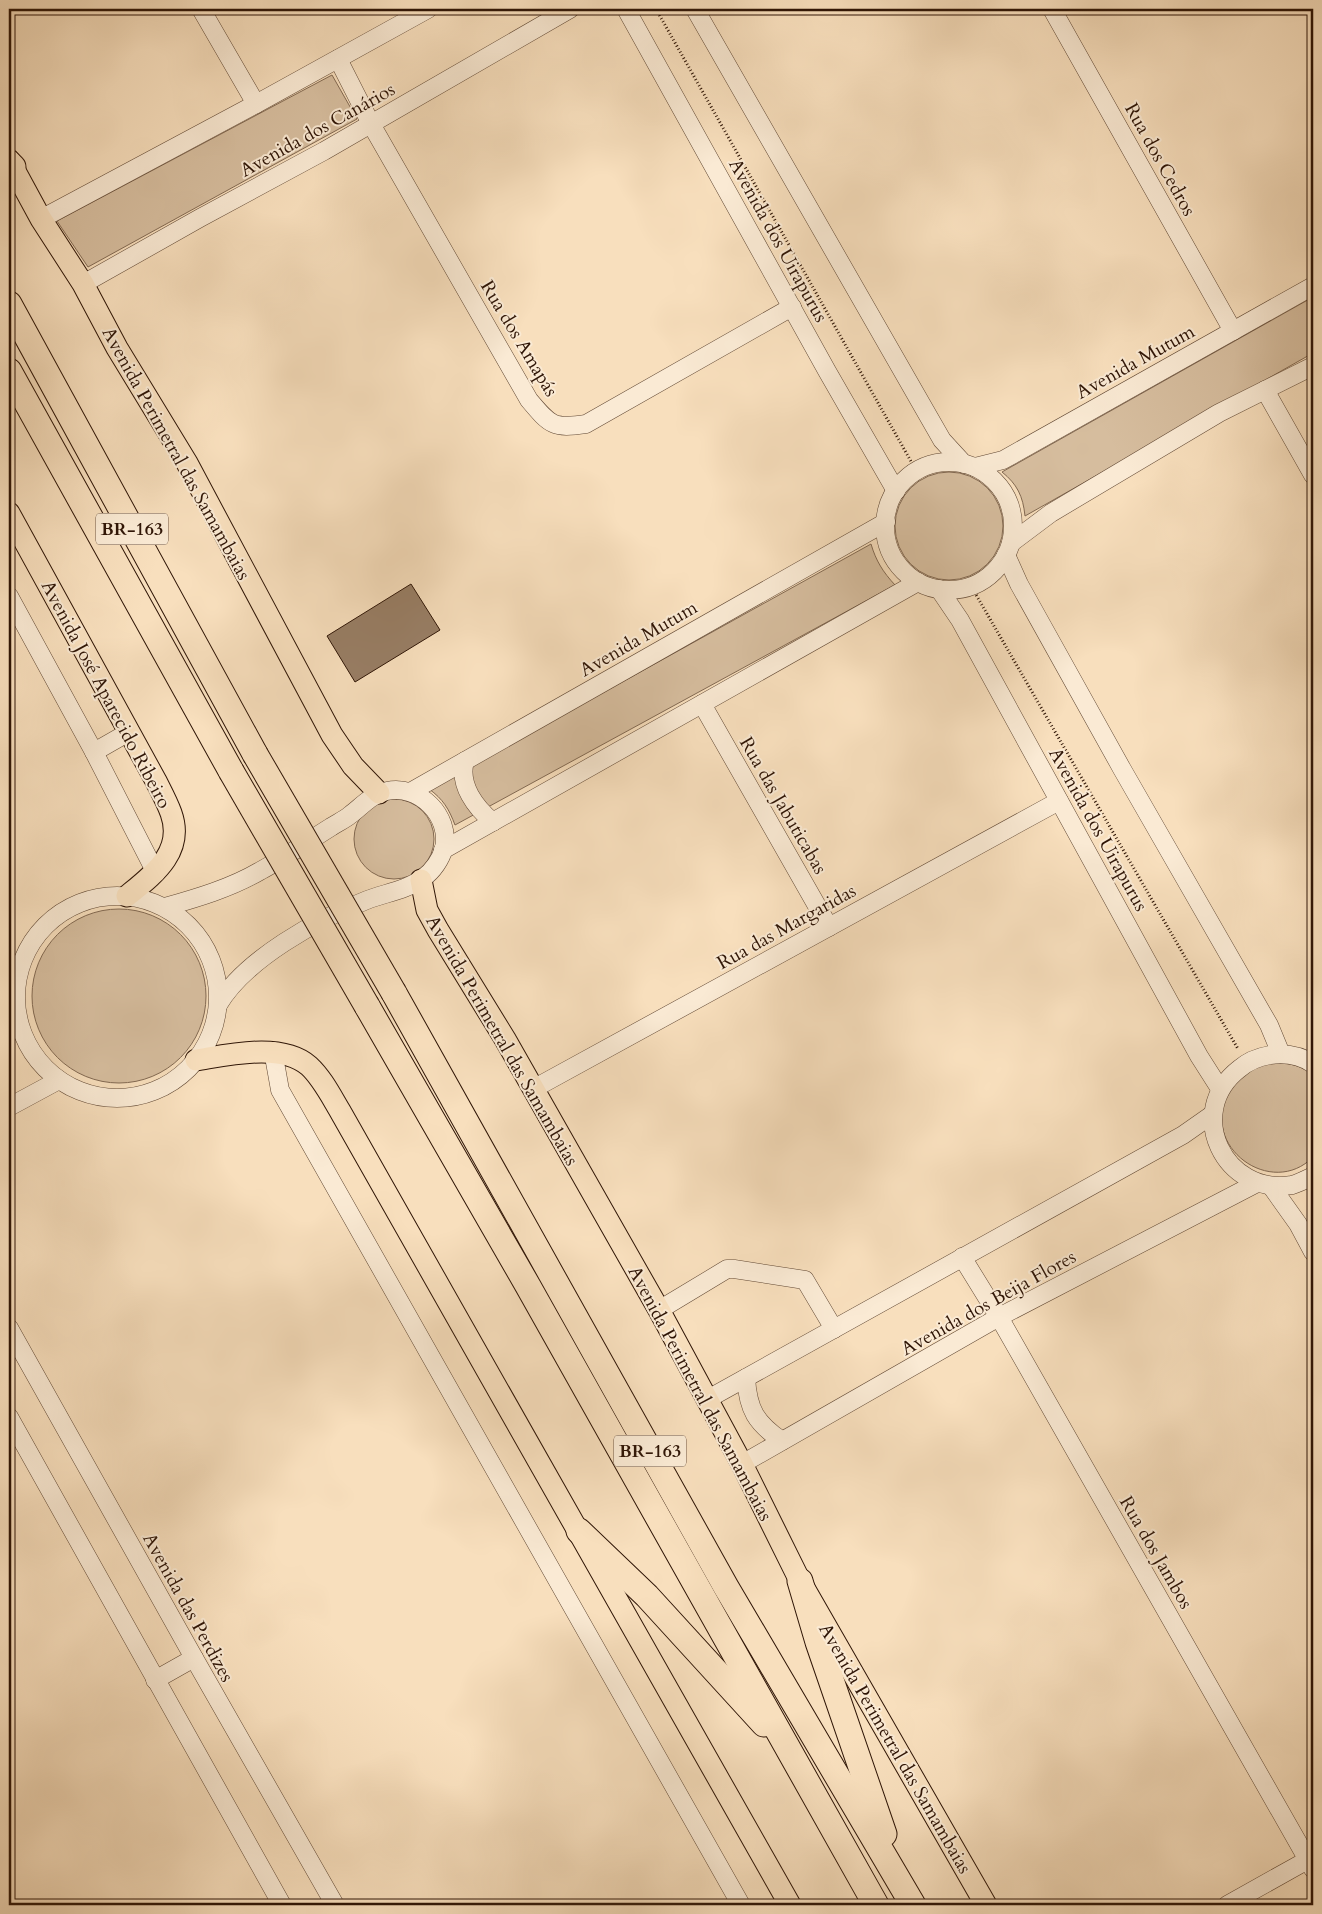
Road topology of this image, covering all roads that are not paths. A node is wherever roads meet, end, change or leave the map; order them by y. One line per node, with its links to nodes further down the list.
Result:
1 (201, 9): 8 (street)
2 (428, 9): 7 (street)
3 (570, 9): 9 (street, Avenida dos Canários)
4 (626, 9): 15 (street, Avenida dos Uirapurus)
5 (695, 9): 20 (street)
6 (1052, 9): 16 (street, Rua dos Cedros)
7 (338, 59): 8 (street); 9 (street, Rua dos Amapás)
8 (256, 104): 11 (street)
9 (371, 124): 12 (street, Avenida dos Canários); 15 (street, Rua dos Amapás)
10 (10, 163): 11 (main road, Avenida Perimetral das Samambaias)
11 (41, 219): 12 (main road, Avenida Perimetral das Samambaias)
12 (83, 284): 34 (main road, Avenida Perimetral das Samambaias)
13 (1313, 286): 16 (street, Avenida Mutum)
14 (9, 304): 73 (highway, BR-163, bridge)
15 (792, 307): 22 (street, Avenida dos Uirapurus)
16 (1233, 331): 20 (street, Avenida Mutum)
17 (1313, 366): 19 (street)
18 (9, 371): 71 (highway, BR-163, bridge)
19 (1265, 390): 21 (street); 25 (street)
20 (969, 465): 22 (street); 25 (street)
21 (1313, 475)
22 (896, 491): 24 (street)
23 (9, 513): 30 (main road, Avenida José Aparecido Ribeiro)
24 (886, 522): 26 (street); 32 (street, Avenida Mutum)
25 (1008, 549): 27 (street); 46 (street)
26 (918, 582): 27 (street); 29 (street)
27 (939, 589): 35 (street, Avenida dos Uirapurus)
28 (9, 596): 31 (street)
29 (702, 704): 36 (street); 42 (street, Rua das Jabuticabas)
30 (129, 732): 31 (street); 38 (main road, Avenida José Aparecido Ribeiro)
31 (94, 752): 38 (street)
32 (465, 761): 33 (street, Avenida Mutum); 36 (street)
33 (412, 791): 34 (street); 37 (street)
34 (379, 793): 41 (street)
35 (1059, 801): 42 (street, Rua das Margaridas); 51 (street, Avenida dos Uirapurus)
36 (493, 822): 37 (street)
37 (444, 850): 39 (street)
38 (156, 873): 40 (main road, Avenida José Aparecido Ribeiro)
39 (421, 880): 43 (street); 50 (main road, Avenida Perimetral das Samambaias)
40 (127, 896): 41 (street); 44 (street)
41 (165, 907): 43 (street)
42 (829, 927): 50 (street, Rua das Margaridas)
43 (218, 1006): 47 (street)
44 (13, 1009): 49 (street)
45 (273, 1051): 47 (main road); 67 (main road); 76 (street)
46 (1281, 1054): 48 (street); 51 (street)
47 (196, 1060): 49 (street)
48 (1312, 1061)
49 (59, 1080): 52 (street)
50 (533, 1089): 58 (main road, Avenida Perimetral das Samambaias)
51 (1220, 1090): 53 (street)
52 (9, 1107)
53 (1213, 1114): 55 (street); 57 (street)
54 (1313, 1176): 55 (street)
55 (1264, 1184): 56 (street); 59 (street, Avenida dos Beija Flores)
56 (1313, 1252)
57 (962, 1257): 59 (street, Rua dos Jambos); 61 (street)
58 (659, 1310): 61 (street); 63 (main road, Avenida Perimetral das Samambaias)
59 (999, 1317): 65 (street, Avenida dos Beija Flores); 72 (street, Rua dos Jambos)
60 (9, 1328): 69 (street, Avenida das Perdizes)
61 (834, 1329): 62 (street)
62 (746, 1378): 63 (street); 65 (street)
63 (706, 1400): 66 (main road, Avenida Perimetral das Samambaias)
64 (9, 1416): 70 (street)
65 (782, 1441): 66 (street, Avenida dos Beija Flores)
66 (742, 1464): 68 (main road, Avenida Perimetral das Samambaias)
67 (578, 1531): 71 (highway); 77 (main road)
68 (800, 1581): 73 (highway); 80 (main road, Avenida Perimetral das Samambaias)
69 (194, 1658): 70 (street); 75 (street, Avenida das Perdizes)
70 (155, 1680): 74 (street)
71 (794, 1756): 78 (highway, BR-163)
72 (1312, 1862): 81 (street)
73 (900, 1881): 79 (highway, BR-163)
74 (282, 1905)
75 (335, 1905)
76 (741, 1905)
77 (790, 1905)
78 (876, 1905)
79 (913, 1905)
80 (986, 1905)
81 (1227, 1905)

